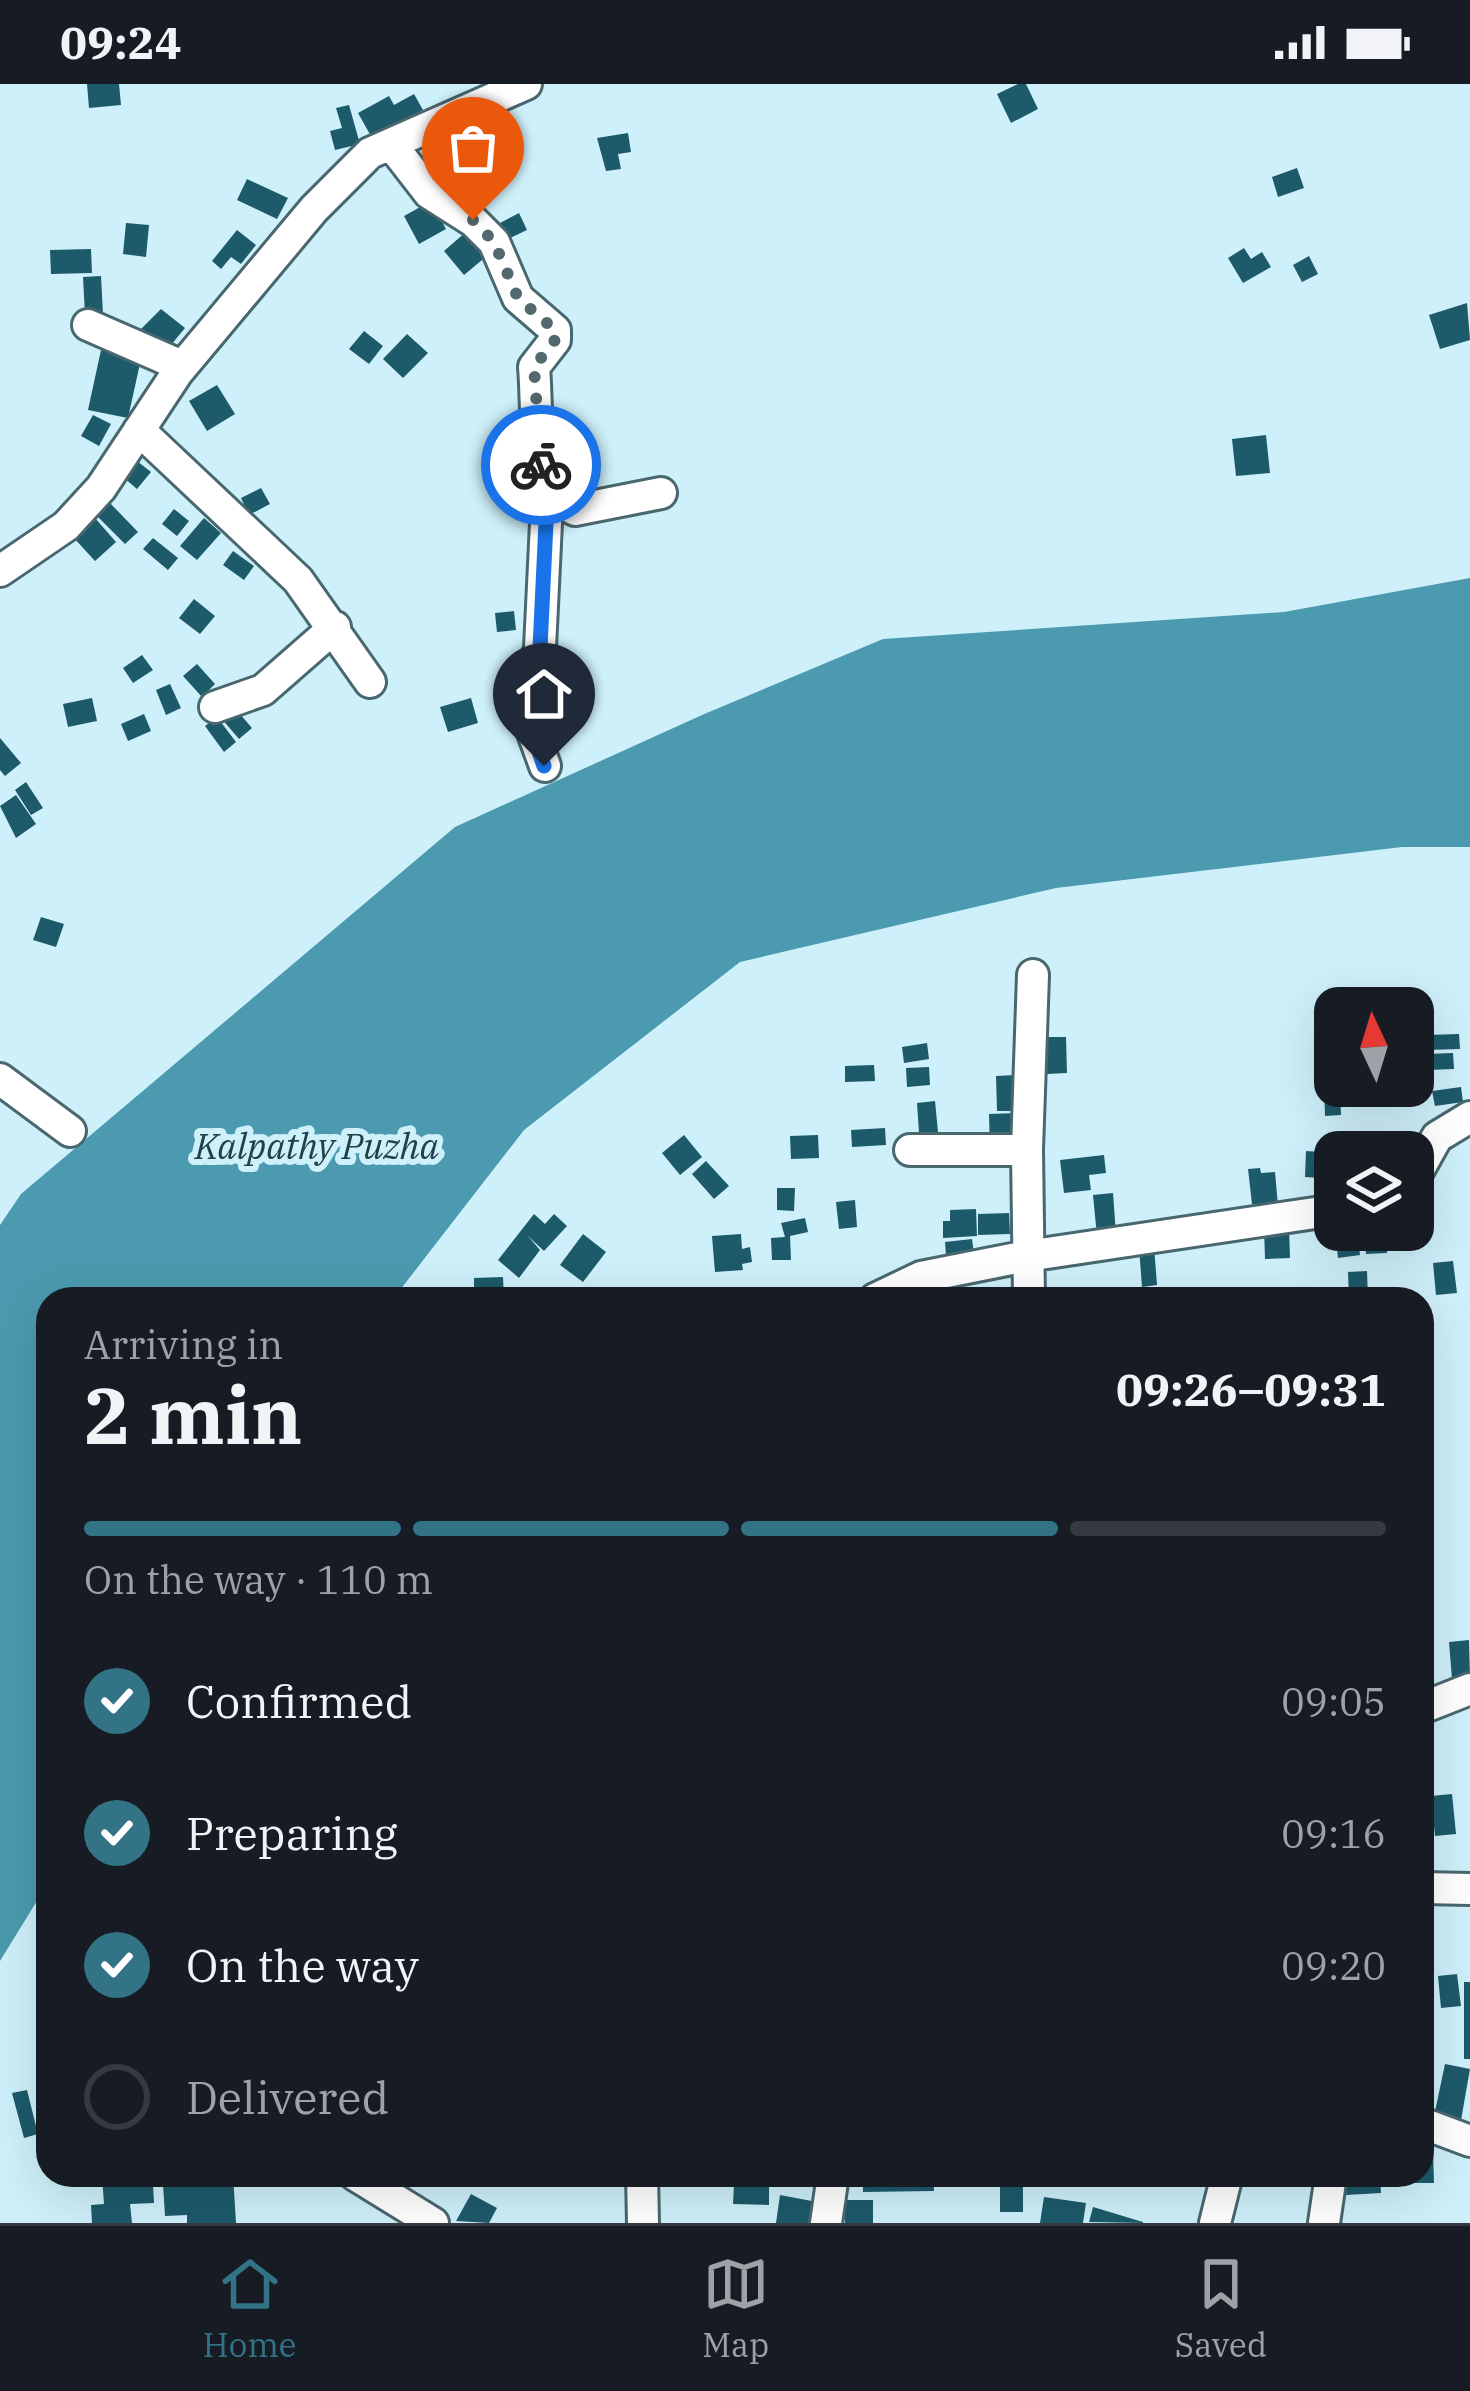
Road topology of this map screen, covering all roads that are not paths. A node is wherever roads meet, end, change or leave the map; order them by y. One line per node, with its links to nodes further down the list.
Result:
1 (526, 84): 2 (street)
2 (391, 144): 4 (street); 6 (street)
3 (88, 325): 4 (street)
4 (182, 366): 5 (street)
5 (140, 430): 8 (street); 9 (street)
6 (541, 466): 7 (street); 12 (street)
7 (661, 493)
8 (0, 571)
9 (335, 627): 10 (street); 11 (street)
10 (370, 682)
11 (214, 707)
12 (544, 766)
13 (1033, 975): 19 (street)
14 (0, 1079): 16 (street)
15 (1470, 1117): 17 (street)
16 (70, 1131)
17 (1434, 1144)
18 (910, 1150): 19 (street)
19 (1027, 1150): 21 (street)
20 (1314, 1213): 21 (street)
21 (1027, 1256): 22 (street); 23 (street)
22 (900, 1287)
23 (1028, 1287)
24 (1470, 1689): 25 (street)
25 (1434, 1703)
26 (1434, 1888): 27 (street)
27 (1470, 1889)
28 (1434, 2128): 29 (street)
29 (1470, 2141)
30 (375, 2187): 35 (street)
31 (642, 2187): 36 (street)
32 (831, 2187): 37 (street)
33 (1224, 2187): 38 (street)
34 (1329, 2187): 39 (street)
35 (434, 2223)
36 (643, 2223)
37 (826, 2223)
38 (1215, 2223)
39 (1324, 2223)

